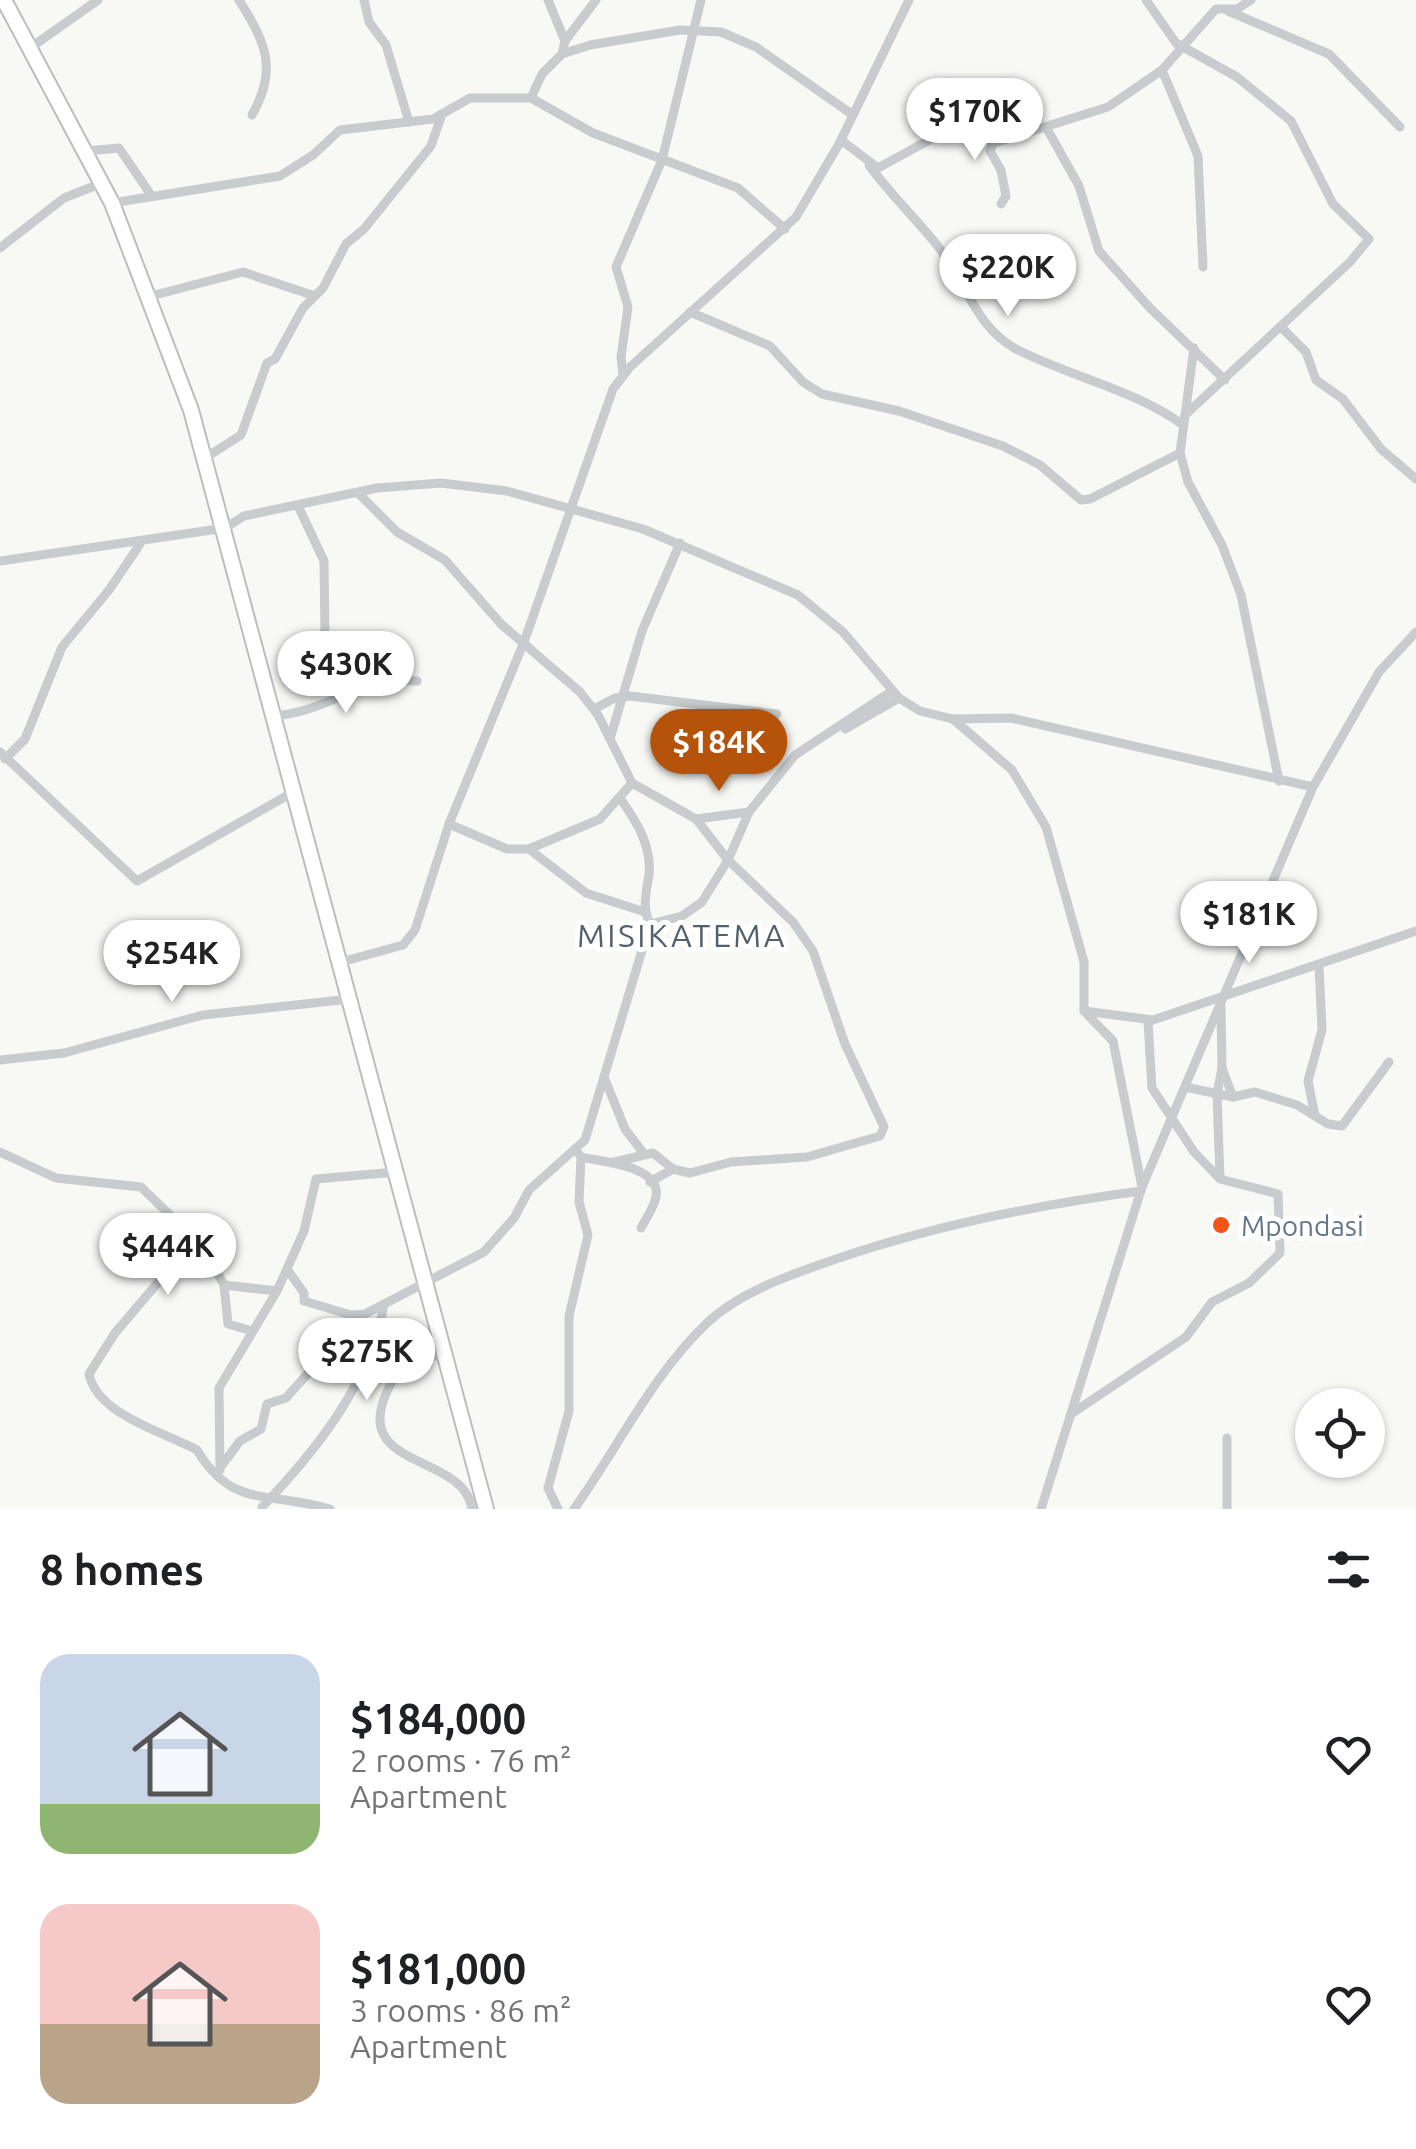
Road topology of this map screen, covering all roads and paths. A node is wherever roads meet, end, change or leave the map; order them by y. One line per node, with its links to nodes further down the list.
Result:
1 (4, 0): 15 (highway)
2 (98, 0): 15 (street)
3 (239, 0): 19 (street)
4 (364, 0): 22 (street)
5 (548, 0): 13 (street)
6 (596, 0): 13 (street)
7 (701, 0): 12 (street)
8 (909, 0): 20 (street)
9 (1146, 0): 14 (street)
10 (1252, 0): 11 (street)
11 (1219, 8): 14 (street); 23 (street)
12 (695, 30): 16 (street); 20 (street); 28 (street)
13 (565, 41): 16 (street)
14 (1180, 46): 17 (street); 40 (street)
15 (30, 48): 27 (highway)
16 (562, 54): 18 (street)
17 (1162, 70): 24 (street); 36 (street)
18 (531, 98): 21 (street); 28 (street)
19 (252, 115)
20 (853, 115): 25 (street)
21 (441, 117): 22 (street); 38 (street)
22 (409, 122): 31 (street)
23 (1400, 126)
24 (1046, 127): 26 (street); 41 (street)
25 (841, 140): 29 (street); 34 (street)
26 (994, 141): 29 (street); 33 (street)
27 (87, 152): 30 (highway); 31 (street)
28 (662, 160): 34 (street); 42 (street)
29 (868, 163): 44 (street)
30 (102, 183): 32 (highway); 35 (street)
31 (150, 195): 32 (street)
32 (112, 203): 37 (highway)
33 (1001, 204)
34 (785, 229): 39 (street)
35 (0, 248)
36 (1203, 268)
37 (151, 296): 38 (street); 46 (highway)
38 (315, 296): 46 (street)
39 (690, 312): 42 (street); 45 (street)
40 (1281, 327): 43 (street); 47 (street)
41 (1194, 348): 43 (street); 44 (street)
42 (624, 374): 50 (street)
43 (1225, 380): 44 (street)
44 (1184, 420): 45 (street)
45 (1180, 453): 67 (street)
46 (205, 458): 51 (highway)
47 (1416, 479)
48 (358, 493): 49 (street); 50 (street); 57 (street)
49 (299, 508): 51 (street); 56 (street)
50 (572, 508): 52 (street); 57 (street)
51 (225, 528): 53 (street); 63 (highway)
52 (680, 543): 59 (street); 60 (street)
53 (140, 544): 54 (street); 66 (street)
54 (0, 560)
55 (1416, 632): 69 (street)
56 (325, 634)
57 (524, 642): 61 (street); 74 (street)
58 (418, 682): 63 (street)
59 (896, 695): 64 (street); 72 (street)
60 (621, 696): 61 (street); 62 (street); 65 (street)
61 (594, 709): 65 (street)
62 (777, 714)
63 (274, 716): 70 (highway)
64 (953, 719): 67 (street); 85 (street)
65 (610, 741): 68 (street)
66 (2, 755): 70 (street)
67 (1279, 781): 69 (street)
68 (632, 783): 71 (street); 73 (street)
69 (1314, 788): 82 (street)
70 (294, 792): 80 (highway)
71 (620, 798): 75 (street); 77 (street)
72 (748, 812): 73 (street); 76 (street)
73 (696, 819): 76 (street)
74 (449, 824): 75 (street); 80 (street)
75 (528, 849): 77 (street)
76 (728, 860): 78 (street); 100 (street)
77 (644, 912): 78 (street)
78 (650, 924): 90 (street)
79 (1416, 932): 81 (street)
80 (341, 962): 83 (highway)
81 (1318, 965): 82 (street); 94 (street)
82 (1226, 994): 84 (street); 86 (street)
83 (350, 998): 87 (street); 101 (highway)
84 (1221, 1005): 89 (street); 91 (street)
85 (1084, 1011): 86 (street); 104 (street)
86 (1148, 1022): 95 (street)
87 (0, 1060)
88 (1389, 1062): 94 (street)
89 (1222, 1068): 92 (street); 93 (street)
90 (604, 1077): 97 (street); 98 (street)
91 (1186, 1086): 92 (street); 95 (street)
92 (1217, 1094): 93 (street); 102 (street)
93 (1233, 1097): 94 (street)
94 (1315, 1116)
95 (1172, 1117): 102 (street); 104 (street)
96 (0, 1152): 106 (street)
97 (579, 1153): 99 (street); 108 (street); 122 (street)
98 (644, 1154): 99 (street); 100 (street)
99 (614, 1162): 103 (street)
100 (673, 1169): 103 (street)
101 (396, 1172): 107 (street); 108 (highway)
102 (1220, 1179): 115 (street)
103 (650, 1182): 105 (street)
104 (1141, 1189): 115 (street); 123 (street)
105 (641, 1228)
106 (195, 1239): 109 (street); 117 (street)
107 (290, 1272): 110 (street); 112 (street)
108 (426, 1281): 111 (street); 114 (highway)
109 (224, 1285): 110 (street); 113 (street)
110 (277, 1291): 113 (street)
111 (384, 1304): 112 (street); 118 (street)
112 (359, 1316): 117 (street)
113 (252, 1331): 117 (street)
114 (446, 1354): 120 (street); 121 (highway)
115 (1071, 1414): 124 (street)
116 (1227, 1438): 125 (street)
117 (217, 1474): 118 (street)
118 (262, 1507): 119 (street)
119 (330, 1509)
120 (472, 1509)
121 (486, 1509)
122 (558, 1509)
123 (574, 1509)
124 (1040, 1509)
125 (1227, 1509)

